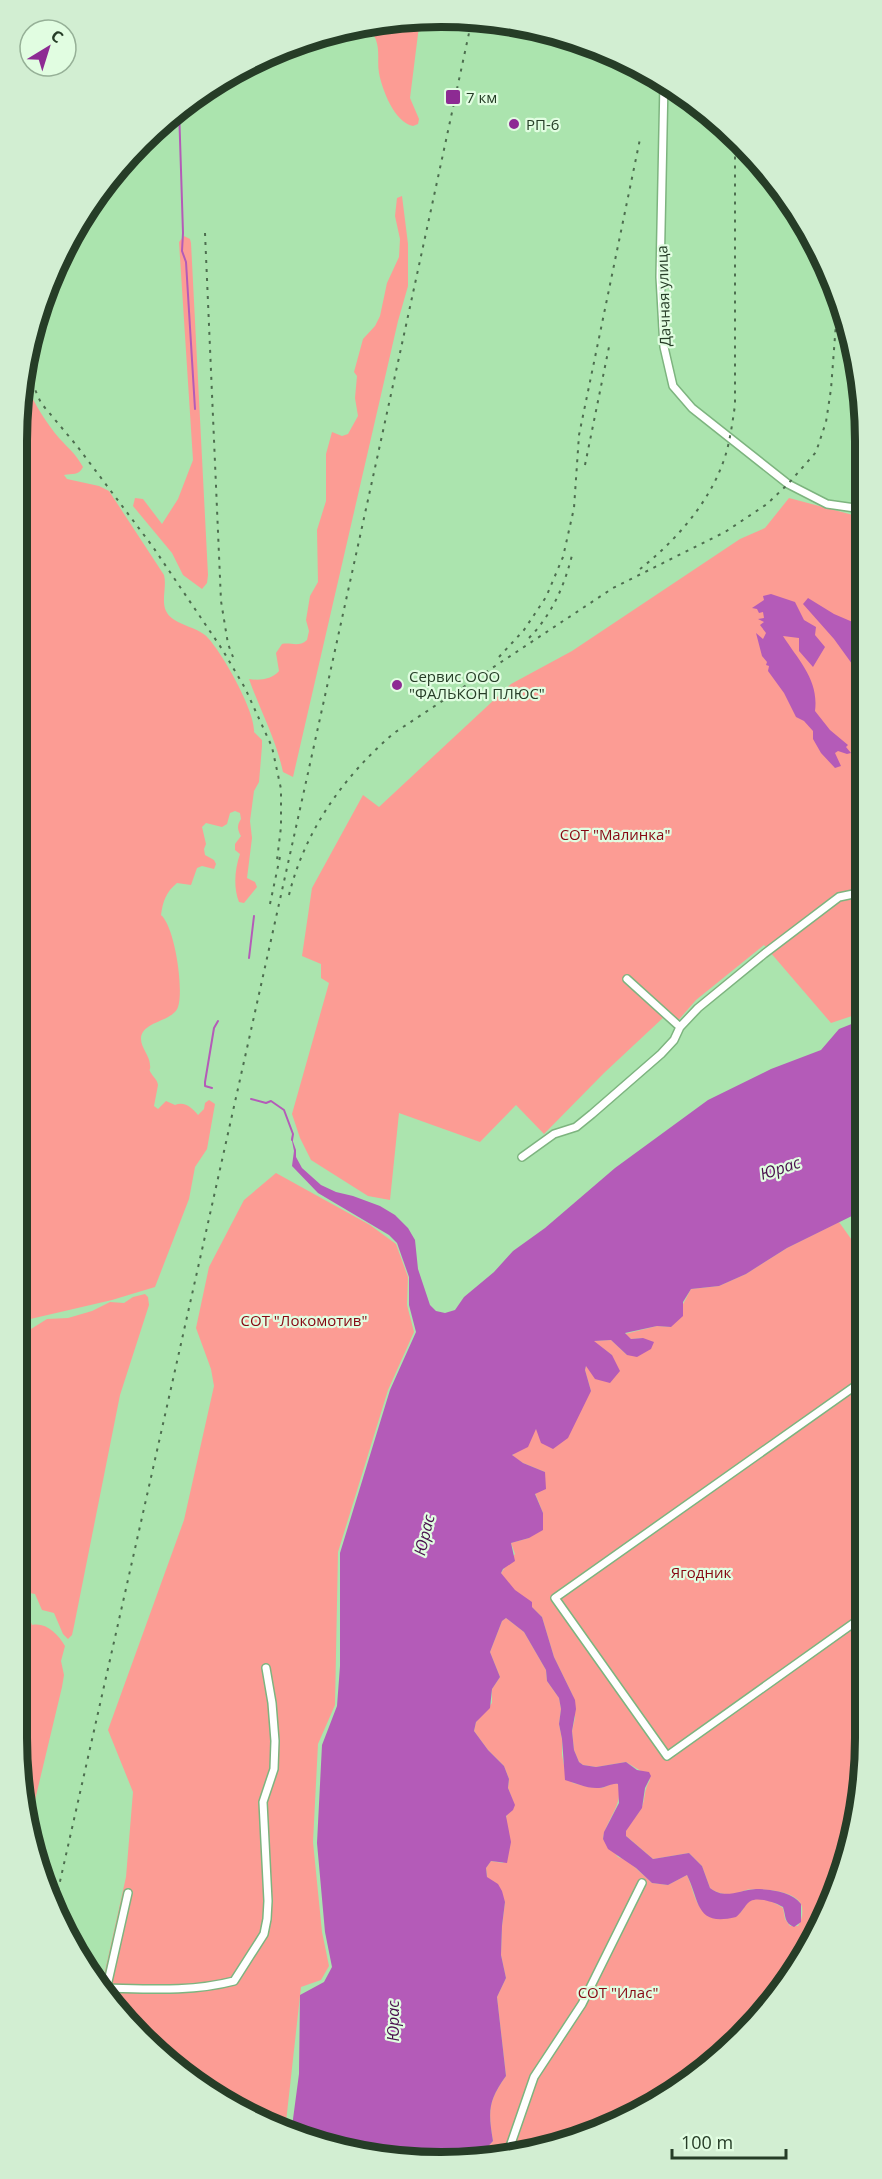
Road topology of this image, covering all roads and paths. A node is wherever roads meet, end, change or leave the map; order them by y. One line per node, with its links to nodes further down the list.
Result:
1 (664, 92): 2 (street, Дачная улица)
2 (855, 508)
3 (855, 894): 5 (street)
4 (627, 979): 5 (street)
5 (680, 1027): 6 (street)
6 (522, 1157)
7 (855, 1385): 8 (street)
8 (855, 1622)
9 (266, 1668): 13 (street)
10 (642, 1883): 14 (street)
11 (128, 1893): 12 (street)
12 (108, 1983)
13 (114, 1991)
14 (510, 2146)

